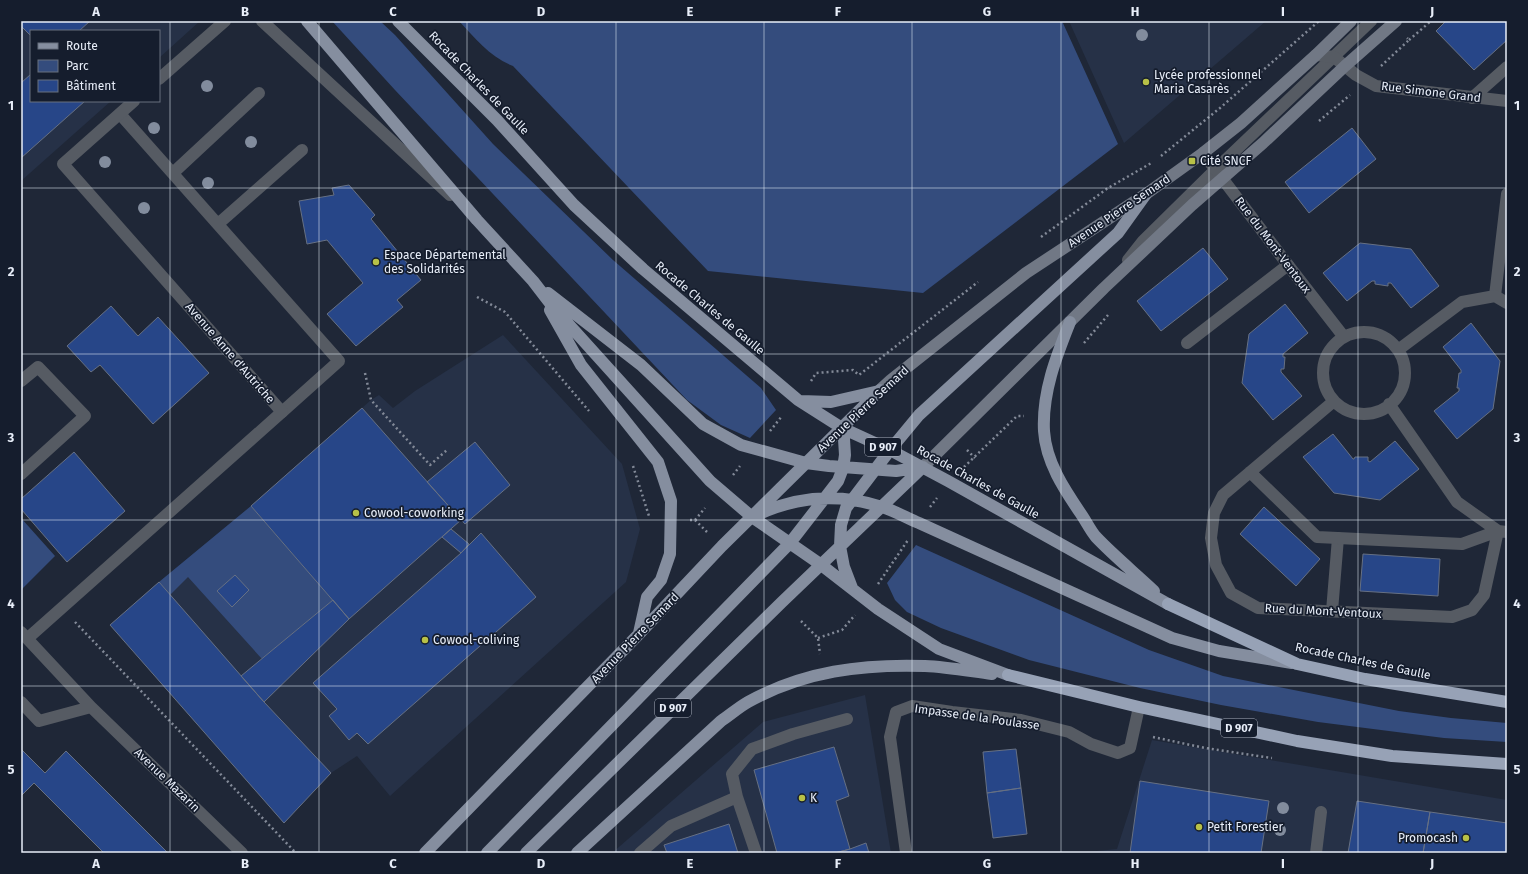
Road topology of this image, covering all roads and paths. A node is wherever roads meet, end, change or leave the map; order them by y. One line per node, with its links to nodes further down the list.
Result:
1 (225, 21): 15 (street)
2 (262, 21): 29 (street)
3 (307, 21): 29 (main road)
4 (398, 21): 48 (main road, Rocade Charles de Gaulle)
5 (1319, 21): 23 (path)
6 (1351, 21): 11 (main road, Avenue Pierre Semard)
7 (1371, 21): 12 (street)
8 (1396, 21): 13 (main road)
9 (1431, 21): 10 (path)
10 (1409, 40)
11 (1316, 55): 12 (street); 22 (main road, Avenue Pierre Semard)
12 (1334, 57): 13 (street, Rue Simone Grand); 26 (street)
13 (1345, 66): 17 (street, Rue Simone Grand); 26 (main road)
14 (1507, 67): 17 (street)
15 (160, 78)
16 (259, 93): 25 (street)
17 (1472, 98): 18 (street, Rue Simone Grand)
18 (1507, 101)
19 (133, 102): 20 (street, Avenue Anne d'Autriche)
20 (120, 114): 25 (street); 51 (street, Avenue Anne d'Autriche)
21 (302, 150): 30 (street)
22 (1203, 153): 26 (street, Rue du Mont-Ventoux); 27 (main road, Avenue Pierre Semard)
23 (1161, 156)
24 (1155, 161): 31 (path)
25 (173, 173): 30 (street)
26 (1219, 174): 32 (street, Rue du Mont-Ventoux); 39 (main road)
27 (1146, 194): 47 (main road, Avenue Pierre Semard); 59 (main road)
28 (1507, 194): 35 (street)
29 (478, 220): 34 (main road)
30 (218, 224): 51 (street)
31 (1038, 239)
32 (1288, 265): 40 (street, Rue du Mont-Ventoux); 41 (street)
33 (980, 281): 46 (path)
34 (533, 282): 62 (main road); 75 (main road); 76 (main road)
35 (1495, 296): 37 (street); 43 (street)
36 (477, 297): 52 (path)
37 (1507, 303)
38 (1112, 310): 42 (path)
39 (1070, 322): 63 (main road); 87 (main road)
40 (1344, 336): 43 (street); 49 (street)
41 (1187, 343)
42 (1083, 345)
43 (1398, 350): 50 (street)
44 (365, 373): 58 (path)
45 (21, 381): 68 (street)
46 (811, 381)
47 (880, 390): 48 (main road); 55 (main road, Avenue Pierre Semard)
48 (798, 400): 55 (main road, Rocade Charles de Gaulle / D 907)
49 (1334, 401): 50 (street); 67 (street, Rue du Mont-Ventoux)
50 (1389, 404): 79 (street)
51 (282, 412): 88 (street, Avenue Anne d'Autriche)
52 (592, 414)
53 (1028, 415): 60 (path)
54 (782, 416): 56 (path)
55 (842, 428): 59 (main road, Rocade Charles de Gaulle / D 907); 62 (main road, Avenue Pierre Semard); 64 (main road)
56 (766, 437)
57 (963, 447): 60 (path)
58 (447, 450)
59 (890, 450): 63 (main road, Rocade Charles de Gaulle / D 907); 65 (main road)
60 (975, 458): 66 (path)
61 (632, 462): 76 (path)
62 (806, 463): 64 (main road); 75 (main road, Avenue Pierre Semard)
63 (923, 467): 65 (main road); 72 (main road, D 907); 87 (main road, Rocade Charles de Gaulle / D 907)
64 (843, 468): 65 (main road); 70 (main road)
65 (875, 470): 71 (main road)
66 (959, 472)
67 (1250, 472): 80 (street); 89 (street, Rue du Mont-Ventoux)
68 (21, 474)
69 (938, 496): 74 (path)
70 (826, 497): 71 (main road); 75 (main road); 82 (main road)
71 (852, 501): 72 (main road); 83 (main road)
72 (882, 507): 83 (main road, D 907); 94 (main road)
73 (705, 508): 77 (path)
74 (929, 509)
75 (752, 517): 82 (main road, D 907); 91 (main road, Avenue Pierre Semard)
76 (670, 520): 77 (path); 91 (main road)
77 (695, 520): 78 (path)
78 (707, 532)
79 (1503, 532): 80 (street); 89 (street, Rue du Mont-Ventoux)
80 (1338, 538): 89 (street)
81 (908, 540): 85 (path)
82 (790, 543): 84 (main road, D 907); 107 (main road)
83 (840, 546): 84 (main road, D 907); 86 (main road)
84 (820, 564): 86 (main road, D 907); 108 (main road, D 907)
85 (883, 576)
86 (852, 589): 95 (main road, D 907)
87 (1168, 604): 94 (highway, Rocade Charles de Gaulle / D 907)
88 (62, 608): 92 (street, Avenue Anne d'Autriche); 105 (path)
89 (1332, 611)
90 (801, 621): 93 (path)
91 (639, 634): 106 (main road, Avenue Pierre Semard)
92 (24, 635): 98 (street, Avenue Mazarin)
93 (820, 657)
94 (1297, 664): 97 (highway, Rocade Charles de Gaulle / D 907)
95 (1008, 676): 99 (highway, D 907); 109 (main road)
96 (21, 702): 98 (street)
97 (1507, 702)
98 (91, 707): 104 (street, Avenue Mazarin)
99 (1139, 707): 101 (highway, D 907); 112 (street, Impasse de la Poulasse)
100 (847, 719): 102 (street)
101 (1507, 764)
102 (737, 797): 110 (street); 111 (street)
103 (1321, 812): 113 (street)
104 (242, 853)
105 (296, 853)
106 (425, 853)
107 (487, 853)
108 (526, 853)
109 (577, 853)
110 (640, 853)
111 (756, 853)
112 (906, 853)
113 (1316, 853)

